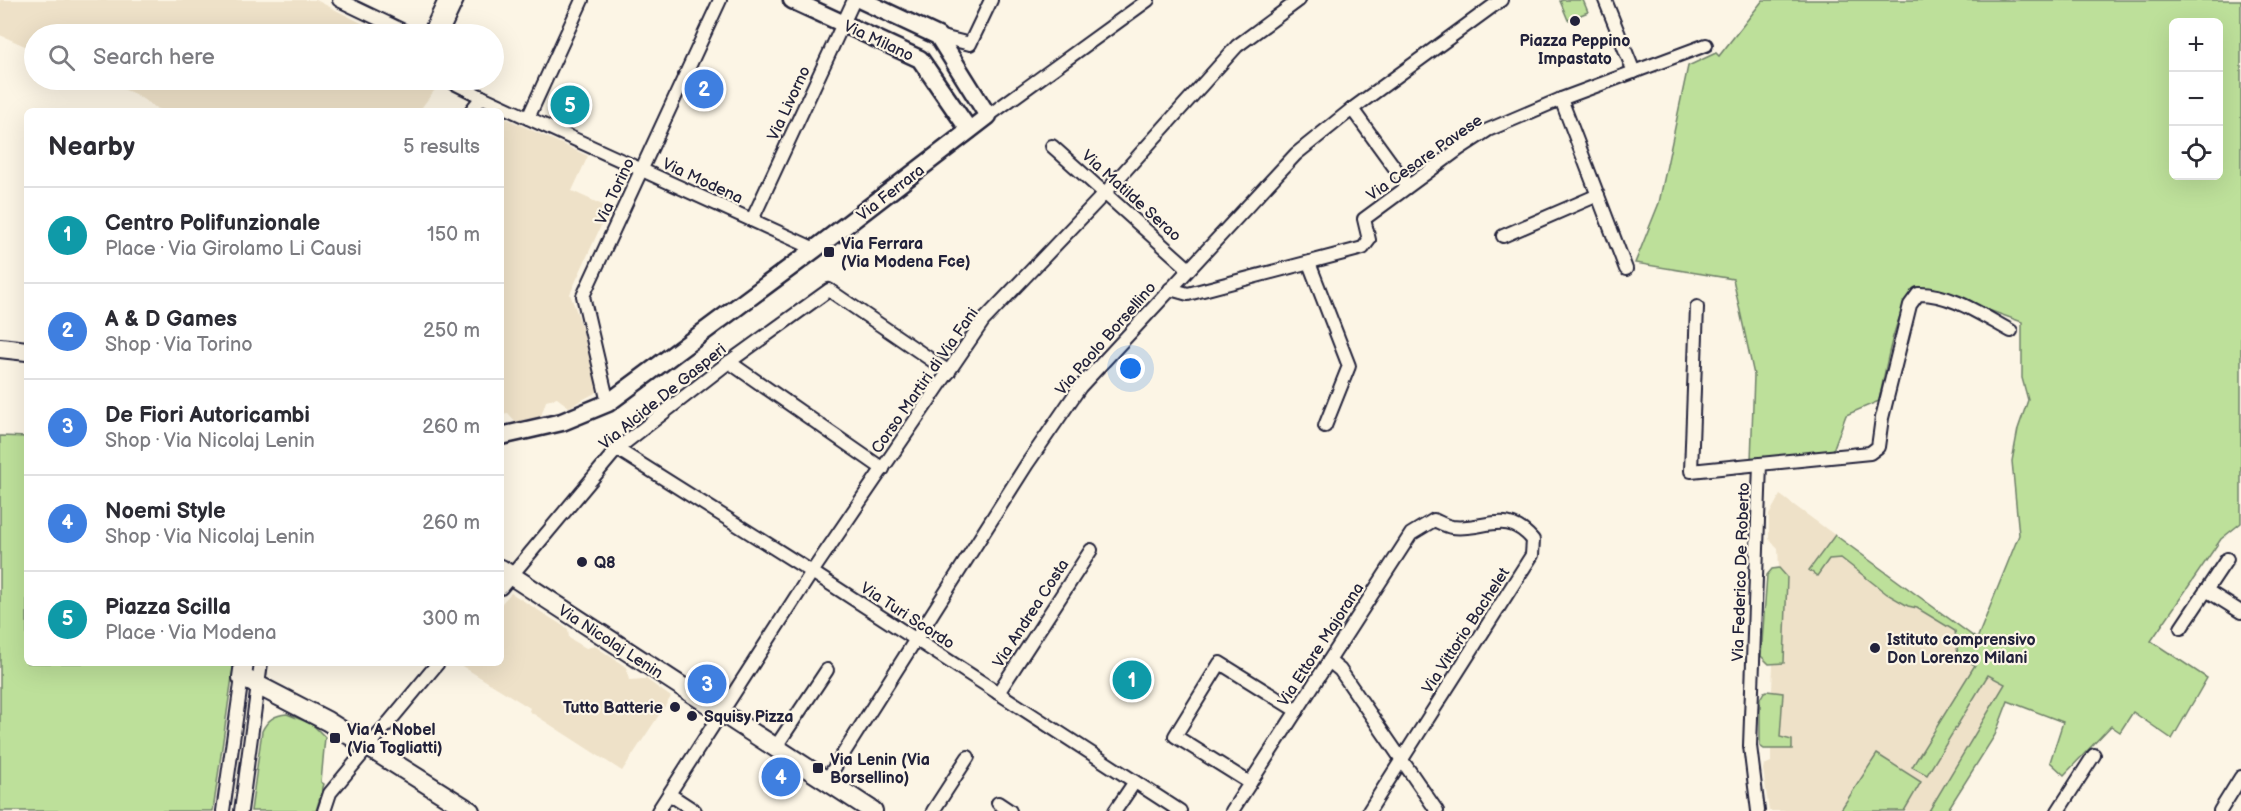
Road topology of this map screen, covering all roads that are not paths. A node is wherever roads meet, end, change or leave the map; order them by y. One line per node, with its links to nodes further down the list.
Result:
1 (339, 0): 15 (street)
2 (445, 0): 16 (street)
3 (457, 0): 17 (street)
4 (582, 0): 27 (street)
5 (720, 0): 30 (street, Via Torino)
6 (792, 0): 14 (street, Via Milano)
7 (854, 0): 14 (street, Via Livorno)
8 (861, 0): 18 (street, Via Milano)
9 (991, 0): 18 (street)
10 (1148, 0): 26 (street, Via Ferrara)
11 (1299, 0): 32 (street, Corso Martiri di Via Fani)
12 (1501, 0): 25 (street, Via Paolo Borsellino)
13 (1605, 0): 20 (street)
14 (843, 23): 28 (street, Via Milano); 34 (street, Via Livorno)
15 (389, 24)
16 (434, 24)
17 (446, 24)
18 (938, 36): 26 (street, Via Milano)
19 (1706, 45): 20 (street, Via Cesare Pavese)
20 (1634, 72): 23 (street, Via Cesare Pavese)
21 (468, 90): 22 (street, Via Modena)
22 (482, 97): 24 (street); 27 (street, Via Modena)
23 (1561, 99): 31 (street, Via Cesare Pavese); 33 (street)
24 (473, 108)
25 (1352, 109): 31 (street); 38 (street, Via Paolo Borsellino)
26 (988, 116): 28 (street, Via Ferrara)
27 (528, 118): 30 (street, Via Modena)
28 (969, 130): 36 (street, Via Ferrara)
29 (1052, 146): 32 (street, Via Matilde Serao)
30 (642, 170): 34 (street, Via Modena); 47 (street, Via Torino)
31 (1408, 186): 37 (street, Via Cesare Pavese)
32 (1105, 193): 38 (street, Via Matilde Serao); 46 (street, Corso Martiri di Via Fani)
33 (1598, 195): 35 (street); 39 (street)
34 (752, 220): 36 (street, Via Modena)
35 (1503, 236)
36 (815, 249): 47 (street, Via Ferrara)
37 (1309, 263): 40 (street); 48 (street)
38 (1189, 269): 40 (street, Via Paolo Borsellino)
39 (1626, 269)
40 (1170, 289): 61 (street, Via Paolo Borsellino)
41 (1697, 308): 51 (street)
42 (2011, 331): 51 (street, Via Federico De Roberto)
43 (0, 348): 44 (main road)
44 (24, 351)
45 (729, 362): 46 (street, Via Alcide De Gasperi); 50 (street, Via Alcide De Gasperi); 52 (street)
46 (949, 372): 52 (street, Corso Martiri di Via Fani)
47 (608, 403): 49 (street, Via Ferrara)
48 (1325, 426)
49 (504, 435)
50 (617, 450): 56 (street, Via Turi Scordo); 57 (street, Via Alcide De Gasperi)
51 (1760, 464): 94 (street, Via Federico De Roberto)
52 (883, 469): 56 (street, Corso Martiri di Via Fani)
53 (1451, 527): 62 (street, Via Ettore Majorana); 73 (street, Via Vittorio Bachelet)
54 (1091, 550): 66 (street, Via Andrea Costa)
55 (2226, 559): 58 (street)
56 (813, 572): 61 (street, Via Turi Scordo); 68 (street, Corso Martiri di Via Fani)
57 (505, 578): 68 (main road, Via Nicolaj Lenin)
58 (2206, 590): 59 (street); 60 (street)
59 (2241, 612)
60 (2181, 628)
61 (916, 639): 66 (street, Via Turi Scordo); 75 (street, Via Paolo Borsellino)
62 (1329, 661): 67 (street, Via Ettore Majorana); 73 (street)
63 (435, 666): 69 (street)
64 (827, 670): 70 (street)
65 (248, 675): 69 (main road); 80 (street); 81 (street)
66 (998, 693): 76 (street, Via Turi Scordo)
67 (1297, 711): 77 (street, Via Ettore Majorana); 77 (street)
68 (722, 713): 70 (main road, Via Nicolaj Lenin); 78 (street, Corso Martiri di Via Fani)
69 (367, 747): 82 (street); 83 (main road)
70 (775, 748): 75 (main road, Via Nicolaj Lenin)
71 (2094, 755): 95 (street)
72 (968, 757): 87 (street)
73 (1402, 759): 92 (street, Via Vittorio Bachelet); 93 (street)
74 (2241, 777): 96 (street)
75 (826, 781): 86 (main road, Via Nicolaj Lenin)
76 (1134, 783): 89 (street); 90 (street, Via Turi Scordo)
77 (1250, 783): 91 (street, Via Ettore Majorana)
78 (669, 794): 84 (street, Corso Martiri di Via Fani); 85 (street)
79 (998, 803): 88 (street)
80 (223, 811)
81 (242, 811)
82 (324, 811)
83 (470, 811)
84 (658, 811)
85 (695, 811)
86 (873, 811)
87 (933, 811)
88 (1010, 811)
89 (1115, 811)
90 (1180, 811)
91 (1232, 811)
92 (1369, 811)
93 (1437, 811)
94 (1758, 811)
95 (2058, 811)
96 (2220, 811)

